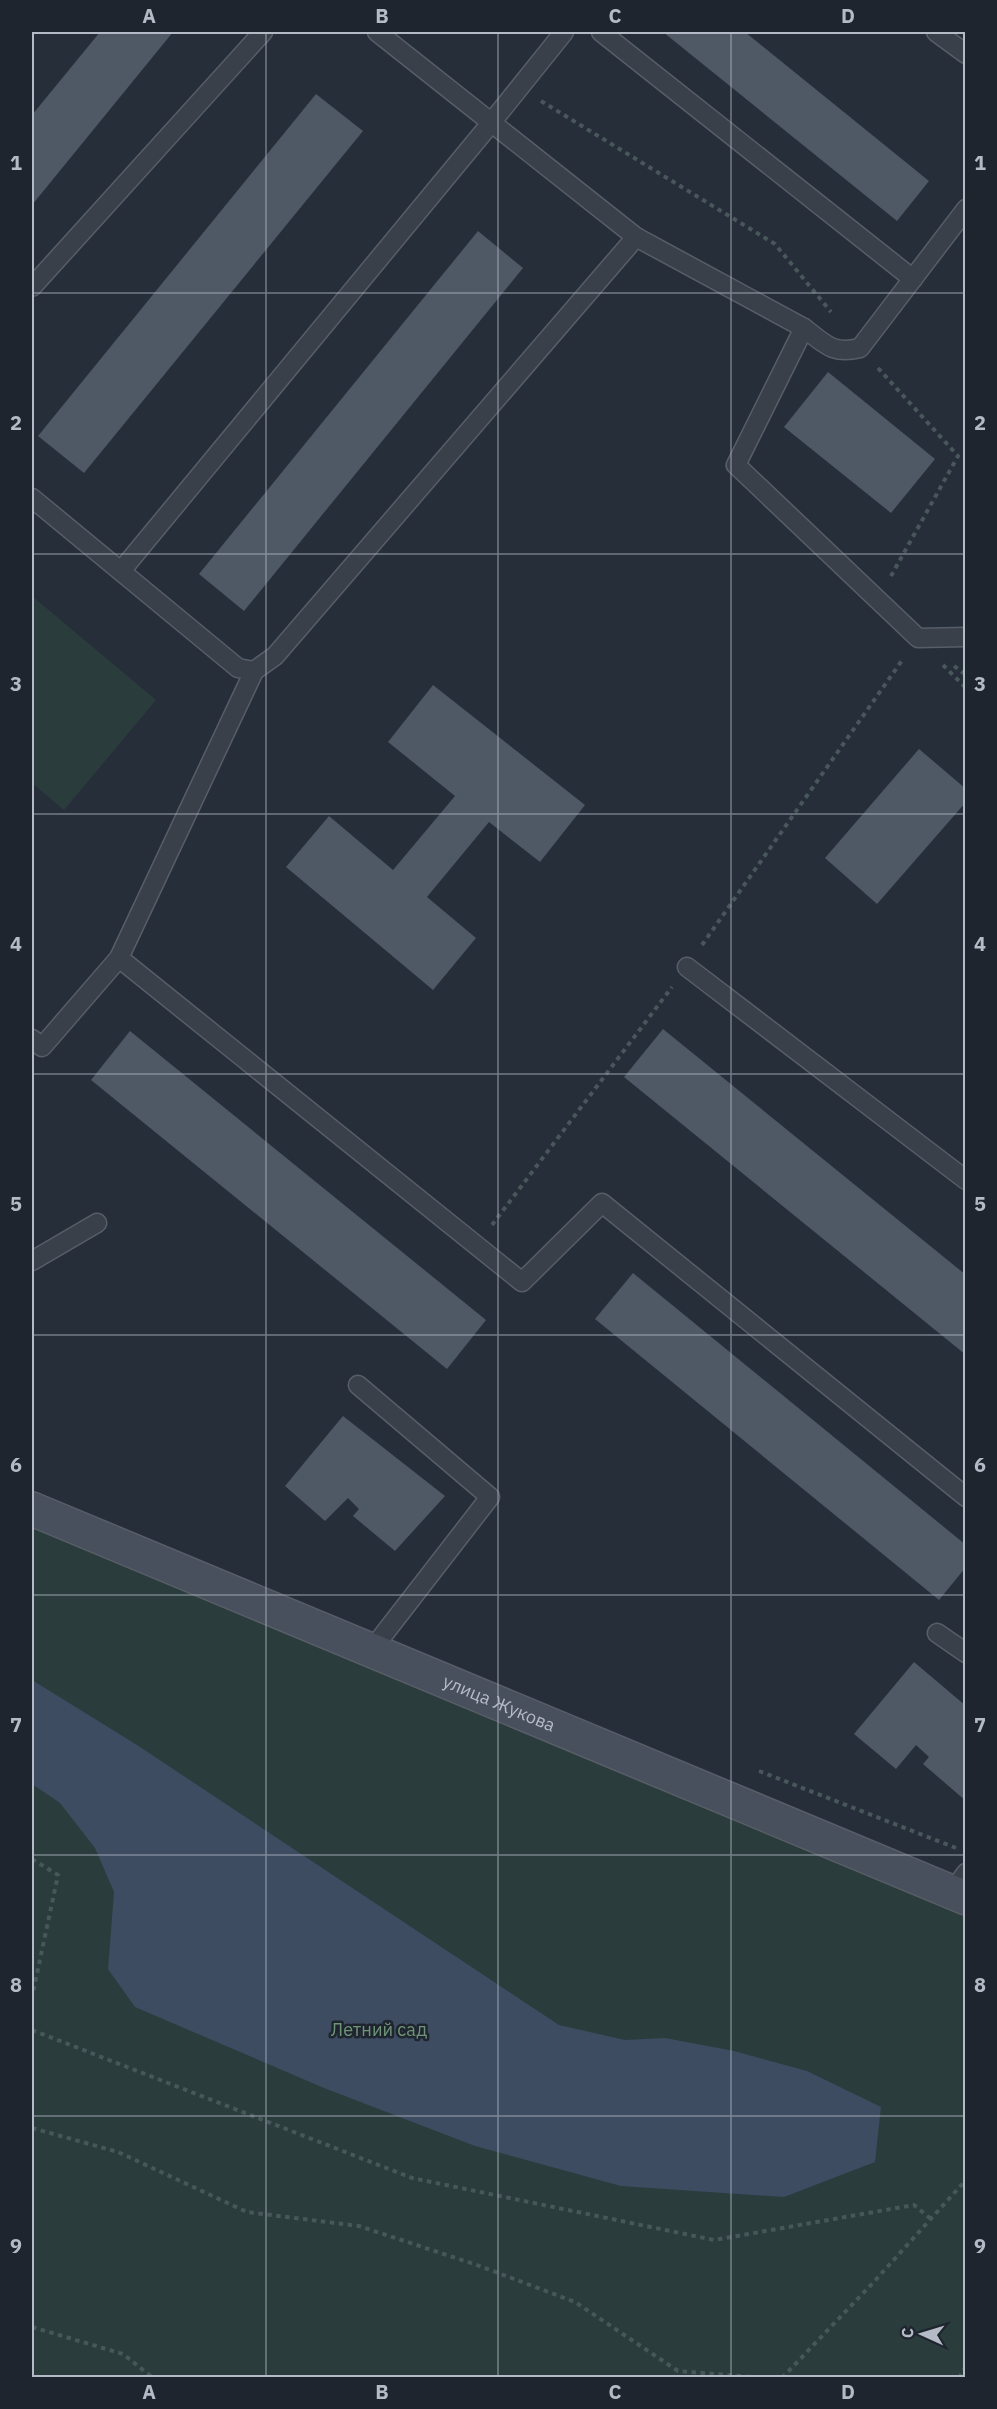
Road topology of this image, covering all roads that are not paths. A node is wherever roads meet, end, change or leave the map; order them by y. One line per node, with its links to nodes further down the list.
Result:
1 (263, 32): 11 (lane)
2 (377, 32): 7 (lane)
3 (564, 32): 7 (lane)
4 (601, 32): 10 (lane)
5 (936, 32): 6 (lane)
6 (966, 54)
7 (491, 123): 9 (lane); 14 (lane)
8 (966, 209): 10 (lane)
9 (636, 237): 12 (lane); 16 (lane)
10 (913, 279): 12 (lane)
11 (32, 287)
12 (804, 328): 15 (lane)
13 (32, 498): 14 (lane)
14 (121, 571): 16 (lane)
15 (966, 638)
16 (254, 671): 17 (lane)
17 (119, 958): 19 (lane); 24 (lane)
18 (687, 967): 20 (lane)
19 (32, 1039)
20 (966, 1180)
21 (97, 1223): 22 (lane)
22 (32, 1261)
23 (358, 1385): 27 (lane)
24 (966, 1497)
25 (32, 1509): 27 (street, улица Жукова)
26 (937, 1633): 28 (lane)
27 (370, 1652): 29 (street, улица Жукова)
28 (966, 1653)
29 (961, 1888)

